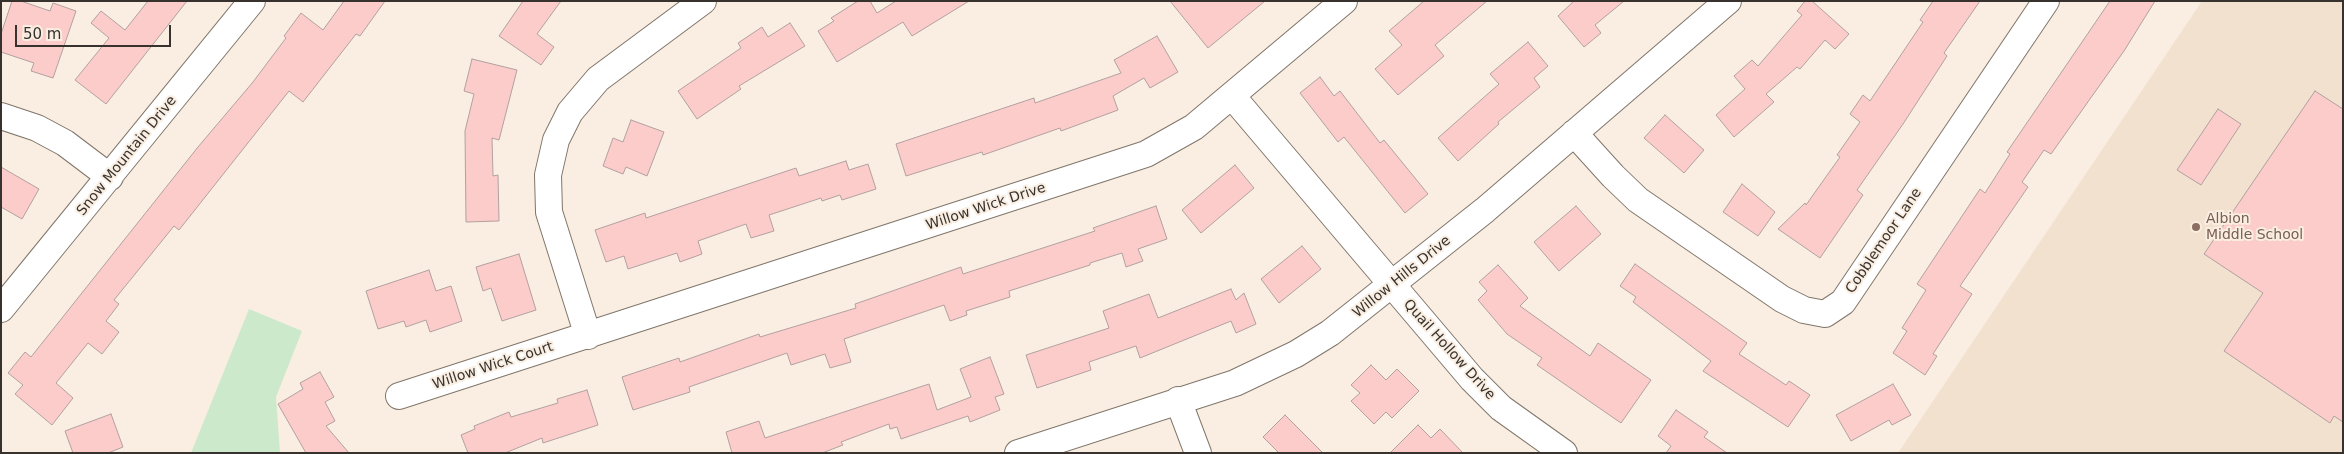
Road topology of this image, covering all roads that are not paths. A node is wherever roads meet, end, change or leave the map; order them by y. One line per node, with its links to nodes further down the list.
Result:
1 (252, 1): 9 (street, Snow Mountain Drive)
2 (703, 1): 12 (street)
3 (1344, 1): 6 (street, Willow Wick Drive)
4 (1728, 1): 8 (street, Willow Hills Drive)
5 (2046, 1): 8 (street, Cobblemoor Lane)
6 (1232, 96): 10 (street, Quail Hollow Drive); 12 (street, Willow Wick Drive)
7 (1, 116): 9 (street)
8 (1574, 133): 10 (street, Willow Hills Drive)
9 (110, 177): 11 (street, Snow Mountain Drive)
10 (1392, 286): 14 (street, Willow Hills Drive); 17 (street, Quail Hollow Drive)
11 (1, 309)
12 (588, 336): 13 (street, Willow Wick Court)
13 (399, 396)
14 (1178, 400): 15 (street, Willow Hills Drive); 16 (street)
15 (1018, 453)
16 (1198, 453)
17 (1564, 453)

